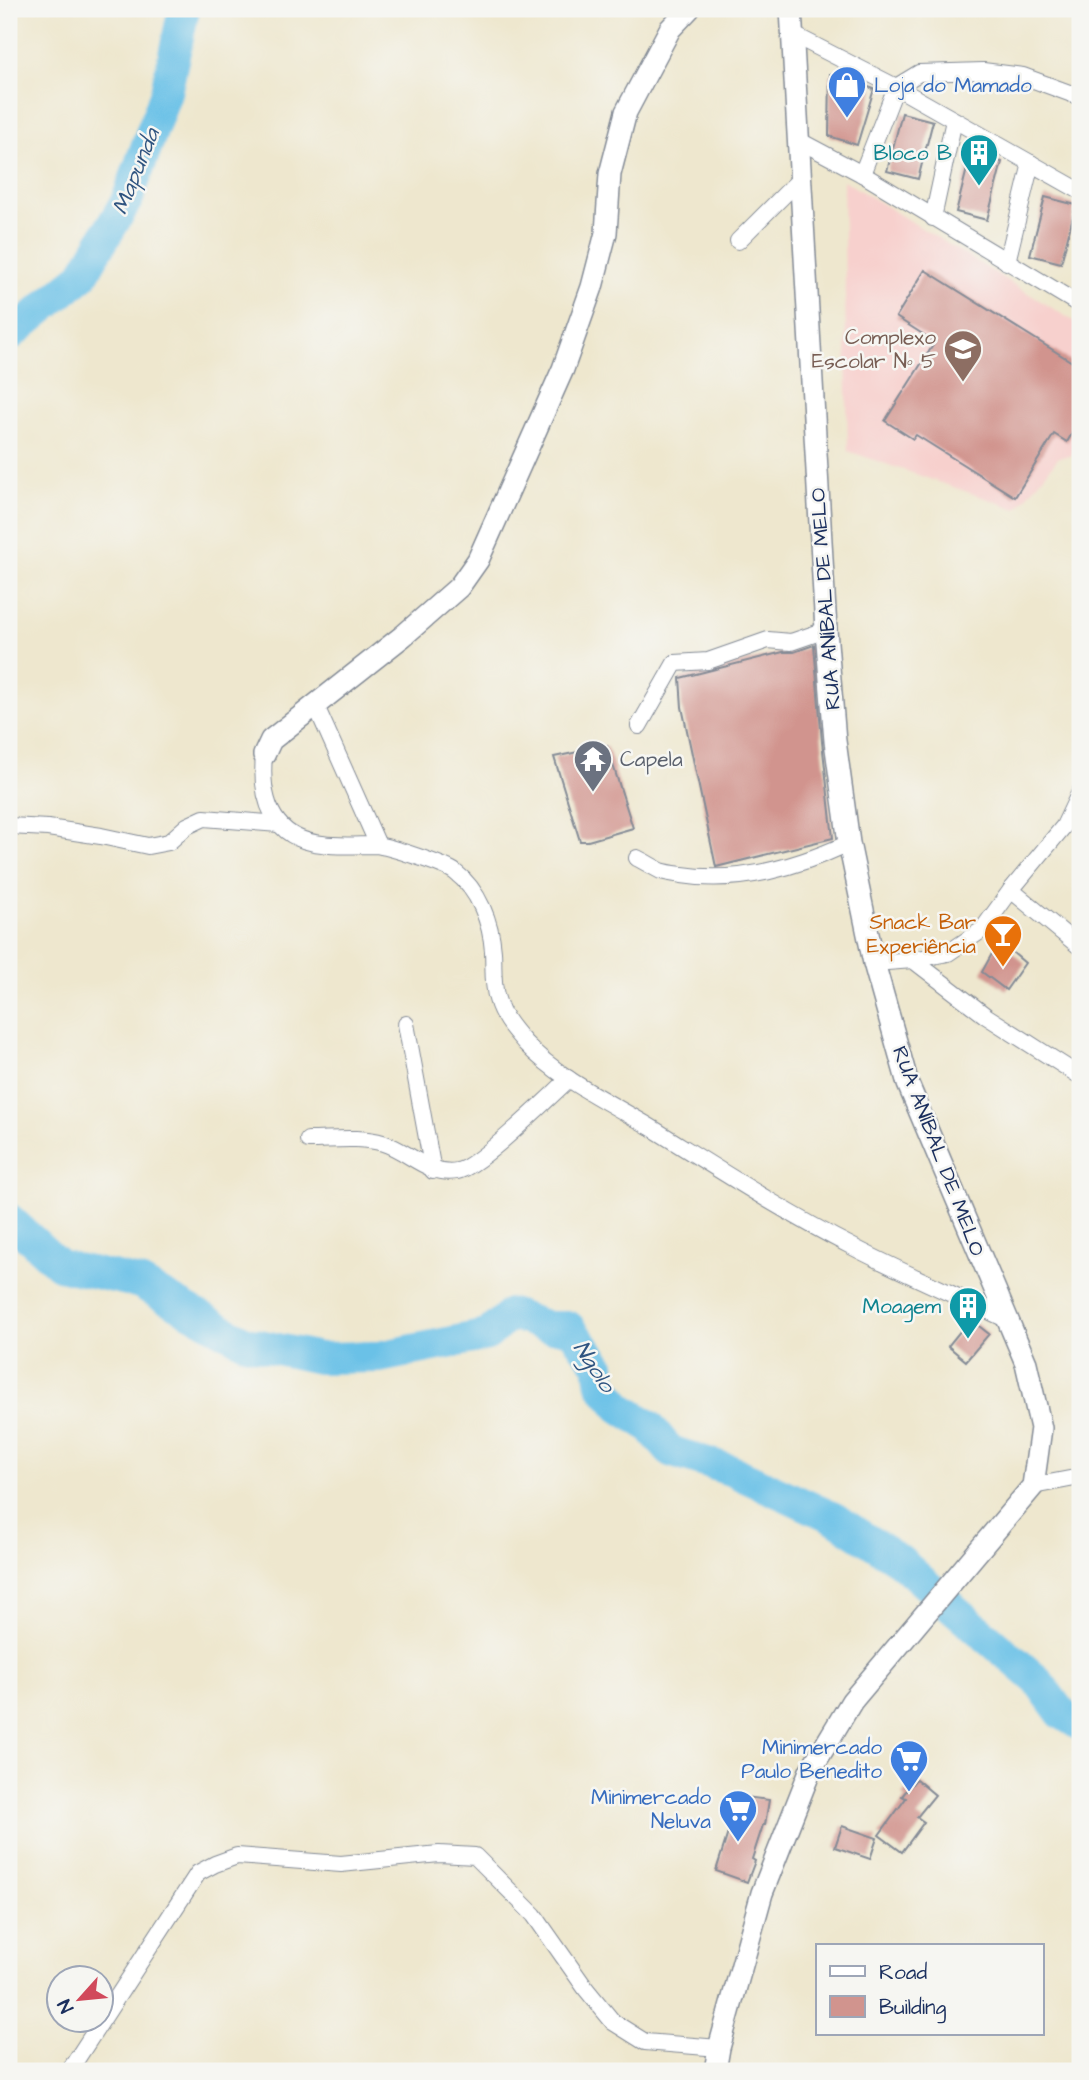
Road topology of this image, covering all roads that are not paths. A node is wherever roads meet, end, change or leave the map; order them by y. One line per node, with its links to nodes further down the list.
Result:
1 (689, 9): 17 (street)
2 (791, 9): 3 (street, RUA ANÍBAL DE MELO)
3 (792, 34): 4 (street); 7 (street, RUA ANÍBAL DE MELO)
4 (896, 86): 5 (street); 6 (street); 9 (street)
5 (1080, 97)
6 (954, 120): 8 (street); 12 (street)
7 (798, 140): 9 (street); 10 (street, RUA ANÍBAL DE MELO)
8 (1031, 163): 11 (street); 14 (street)
9 (862, 174): 12 (street)
10 (800, 179): 13 (street); 16 (street, RUA ANÍBAL DE MELO)
11 (1080, 191)
12 (933, 218): 14 (street)
13 (738, 241)
14 (1007, 262): 15 (street)
15 (1079, 301)
16 (826, 630): 18 (street); 23 (street, RUA ANÍBAL DE MELO)
17 (316, 706): 19 (street); 24 (street)
18 (639, 726)
19 (264, 755): 21 (street)
20 (1080, 792): 26 (street)
21 (279, 824): 22 (street); 24 (street)
22 (9, 826)
23 (849, 843): 25 (street); 29 (street, RUA ANÍBAL DE MELO)
24 (378, 845): 32 (street)
25 (637, 858)
26 (1011, 890): 27 (street); 28 (street)
27 (1080, 947)
28 (913, 960): 29 (street); 31 (street)
29 (874, 963): 35 (street, RUA ANÍBAL DE MELO)
30 (406, 1024): 34 (street)
31 (1080, 1076)
32 (569, 1079): 34 (street); 35 (street)
33 (308, 1140): 34 (street)
34 (433, 1171)
35 (1006, 1319): 37 (street, RUA ANÍBAL DE MELO)
36 (1080, 1477): 37 (street)
37 (1033, 1486): 38 (street)
38 (719, 2048): 39 (street); 40 (street)
39 (69, 2071)
40 (715, 2071)

